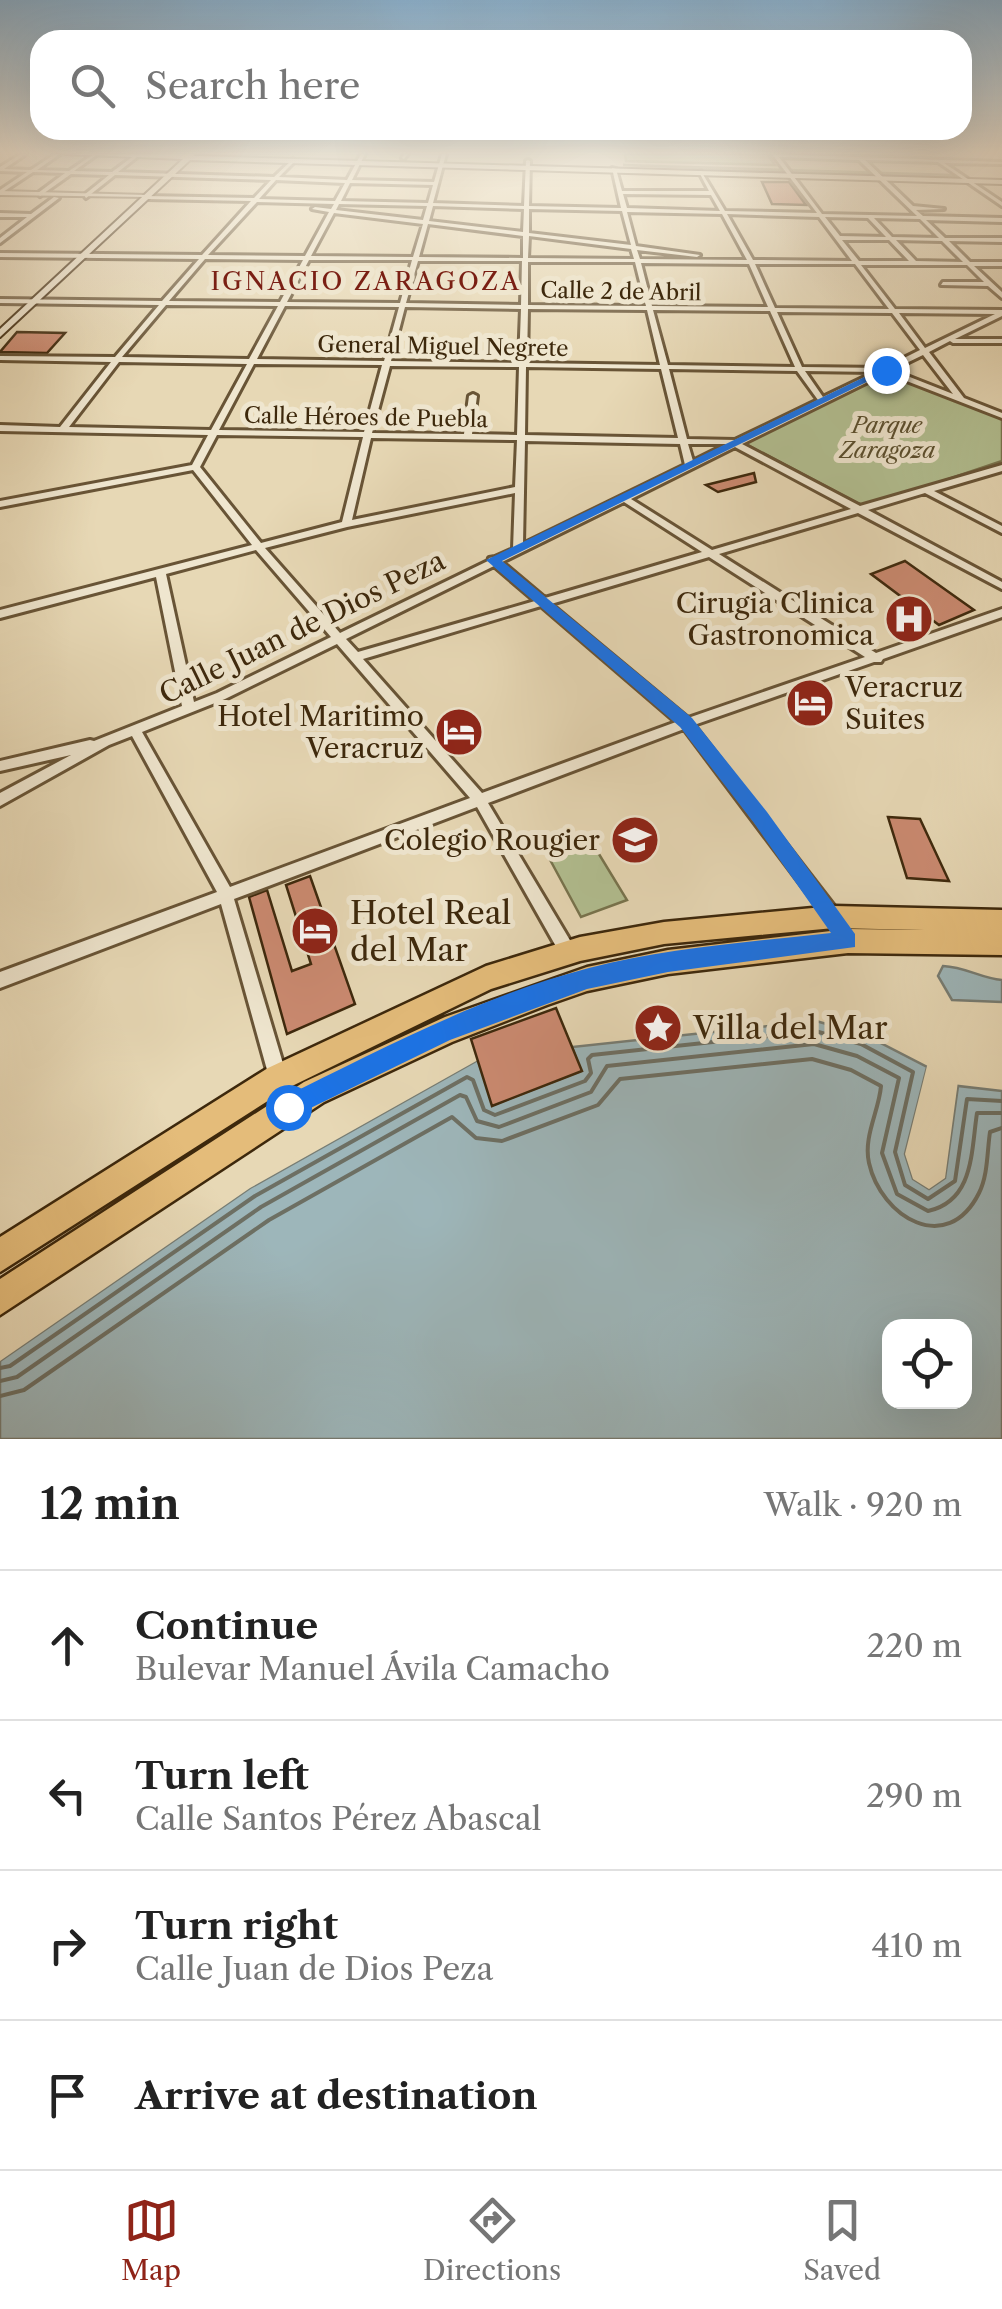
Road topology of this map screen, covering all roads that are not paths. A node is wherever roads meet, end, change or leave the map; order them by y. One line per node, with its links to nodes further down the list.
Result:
1 (25, 221): 14 (street)
2 (116, 221): 21 (main road)
3 (235, 221): 22 (street)
4 (329, 221): 23 (street)
5 (423, 221): 12 (street)
6 (526, 221): 13 (street)
7 (627, 221): 19 (street)
8 (727, 221): 28 (street)
9 (825, 221): 15 (street)
10 (874, 221): 16 (street)
11 (924, 221): 17 (street)
12 (428, 222): 13 (street); 24 (street)
13 (526, 234): 19 (street); 25 (street)
14 (3, 237)
15 (838, 238): 16 (street); 30 (street)
16 (890, 238): 17 (street); 29 (street)
17 (944, 239): 18 (street); 31 (street)
18 (1002, 240)
19 (634, 247): 26 (street); 27 (street)
20 (0, 256): 21 (street)
21 (78, 257): 22 (street); 37 (main road); 38 (main road)
22 (201, 258): 23 (street); 39 (street)
23 (306, 259): 24 (street); 40 (street)
24 (418, 260): 25 (street); 41 (street)
25 (525, 260): 26 (street); 42 (street)
26 (640, 262): 27 (street); 43 (street)
27 (738, 262): 28 (street)
28 (751, 262): 30 (street); 44 (street)
29 (914, 263): 30 (street); 31 (street)
30 (859, 265): 31 (street); 45 (street)
31 (971, 266): 32 (street); 34 (street)
32 (1002, 266)
33 (943, 284): 34 (street)
34 (989, 284): 35 (street)
35 (1002, 296)
36 (0, 300): 37 (street, Calle 2 de Abril)
37 (22, 302): 38 (street, Calle 2 de Abril); 47 (main road)
38 (35, 302): 39 (street, Calle 2 de Abril); 48 (main road)
39 (162, 304): 40 (street, Calle 2 de Abril); 53 (street)
40 (280, 305): 41 (street, Calle 2 de Abril); 54 (street)
41 (403, 306): 42 (street, Calle 2 de Abril); 55 (street)
42 (524, 308): 43 (street, Calle 2 de Abril); 56 (street)
43 (651, 309): 44 (street, Calle 2 de Abril); 57 (street)
44 (774, 310): 45 (street, Calle 2 de Abril); 58 (street)
45 (896, 311): 46 (street, Calle 2 de Abril); 51 (street)
46 (1002, 312): 49 (street, Calle Juan de Dios Peza)
47 (0, 322)
48 (0, 334)
49 (951, 340): 50 (street); 51 (street, Calle Juan de Dios Peza)
50 (1002, 341)
51 (926, 352): 59 (street, Calle Juan de Dios Peza); 61 (street)
52 (0, 358): 53 (street, General Miguel Negrete)
53 (114, 360): 54 (street, General Miguel Negrete); 65 (street)
54 (250, 362): 55 (street, General Miguel Negrete); 66 (street)
55 (386, 363): 56 (street, General Miguel Negrete); 67 (street)
56 (520, 364): 57 (street, General Miguel Negrete); 69 (street)
57 (664, 367): 58 (street, General Miguel Negrete); 70 (street)
58 (799, 368): 59 (street, General Miguel Negrete); 62 (street)
59 (886, 370): 61 (street); 62 (street, Calle Juan de Dios Peza)
60 (473, 396): 68 (street)
61 (961, 400): 63 (street)
62 (822, 402): 71 (street, Calle Juan de Dios Peza)
63 (1002, 416)
64 (0, 428): 65 (street, Calle Héroes de Puebla)
65 (63, 429): 66 (street, Calle Héroes de Puebla)
66 (214, 433): 67 (street, Calle Héroes de Puebla); 73 (street)
67 (369, 434): 68 (street, Calle Héroes de Puebla); 80 (street)
68 (468, 435): 69 (street, Calle Héroes de Puebla)
69 (519, 436): 70 (street, Calle Héroes de Puebla); 75 (street)
70 (684, 440): 71 (street, Calle Héroes de Puebla); 72 (street)
71 (732, 442): 72 (street, Calle Juan de Dios Peza); 79 (street)
72 (690, 464): 77 (street, Calle Juan de Dios Peza)
73 (195, 466): 78 (street); 82 (street)
74 (1002, 468): 76 (street)
75 (519, 489): 80 (street); 83 (street)
76 (928, 491): 79 (street); 81 (street)
77 (622, 498): 83 (street, Calle Juan de Dios Peza); 84 (street)
78 (0, 504)
79 (861, 512): 84 (street); 87 (street)
80 (346, 524): 82 (street)
81 (1002, 530)
82 (258, 546): 86 (street); 91 (street)
83 (518, 548): 85 (street, Calle Juan de Dios Peza)
84 (710, 550): 88 (street); 93 (street)
85 (493, 560): 88 (street); 91 (street, Calle Juan de Dios Peza)
86 (160, 572): 90 (street); 94 (street)
87 (1002, 586)
88 (545, 603): 92 (street); 95 (street)
89 (1002, 612): 93 (street)
90 (0, 614)
91 (339, 638): 92 (street); 94 (street, Calle Juan de Dios Peza)
92 (356, 657): 99 (street)
93 (877, 658): 95 (street)
94 (189, 709): 96 (street, Calle Juan de Dios Peza)
95 (686, 723): 99 (street); 103 (street)
96 (135, 730): 97 (street, Calle Juan de Dios Peza); 101 (street)
97 (104, 742): 98 (street); 100 (street, Calle Juan de Dios Peza)
98 (0, 766)
99 (480, 798): 101 (street); 105 (street)
100 (0, 800)
101 (225, 893): 106 (street); 107 (street)
102 (1002, 921): 103 (main road)
103 (841, 929): 104 (main road); 105 (main road); 109 (main road)
104 (1002, 943)
105 (568, 952): 107 (main road)
106 (0, 980)
107 (278, 1078): 108 (main road)
108 (0, 1256)
109 (0, 1298)

